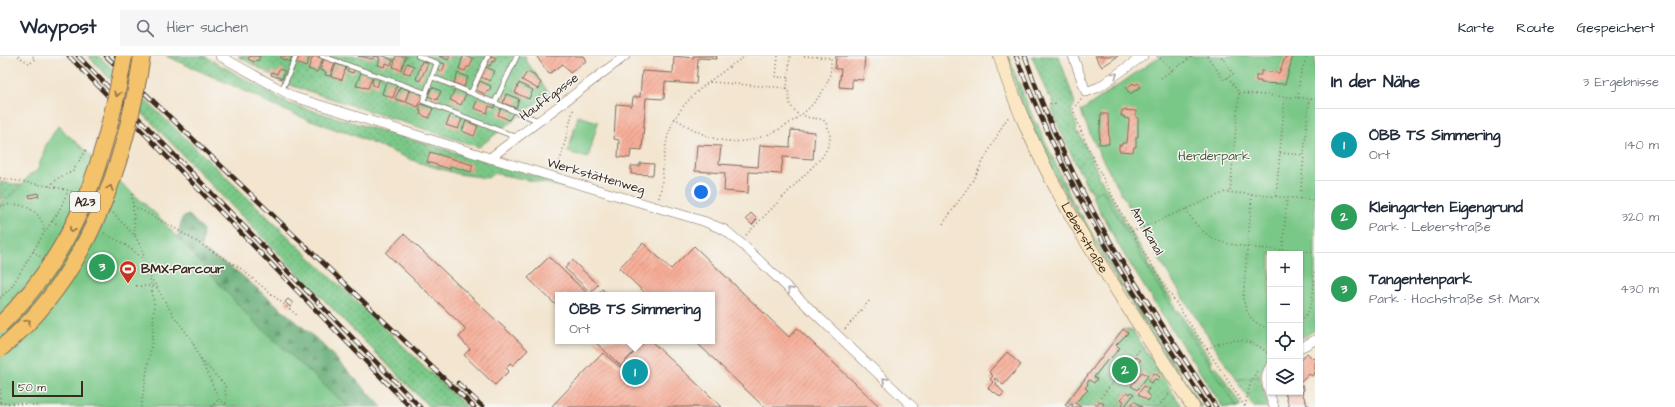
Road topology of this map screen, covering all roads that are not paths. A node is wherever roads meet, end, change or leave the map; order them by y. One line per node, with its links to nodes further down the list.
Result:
1 (124, 56): 21 (highway, A23, one-way to 21, bridge)
2 (142, 56): 24 (highway, A23, one-way to 2, bridge)
3 (220, 56): 14 (street, Werkstättenweg)
4 (296, 56): 14 (lane)
5 (322, 56): 15 (lane)
6 (418, 56): 13 (lane)
7 (488, 56): 16 (lane)
8 (517, 56): 17 (lane)
9 (625, 56): 18 (street, Hauffgasse)
10 (1000, 56): 27 (main road, Leberstraße)
11 (1073, 56): 12 (street, one-way to 12)
12 (1143, 56)
13 (432, 77): 15 (lane); 16 (lane)
14 (282, 90): 20 (street, Werkstättenweg)
15 (426, 93): 19 (lane)
16 (471, 93): 17 (lane)
17 (495, 102): 18 (lane)
18 (539, 121): 19 (street, Hauffgasse)
19 (517, 138): 20 (street, Hauffgasse)
20 (490, 158): 26 (street, Werkstättenweg, one-way to 20)
21 (0, 325)
22 (1315, 340): 23 (street)
23 (1303, 346)
24 (0, 349)
25 (1266, 363): 28 (street)
26 (913, 407)
27 (1193, 407)
28 (1274, 407)

